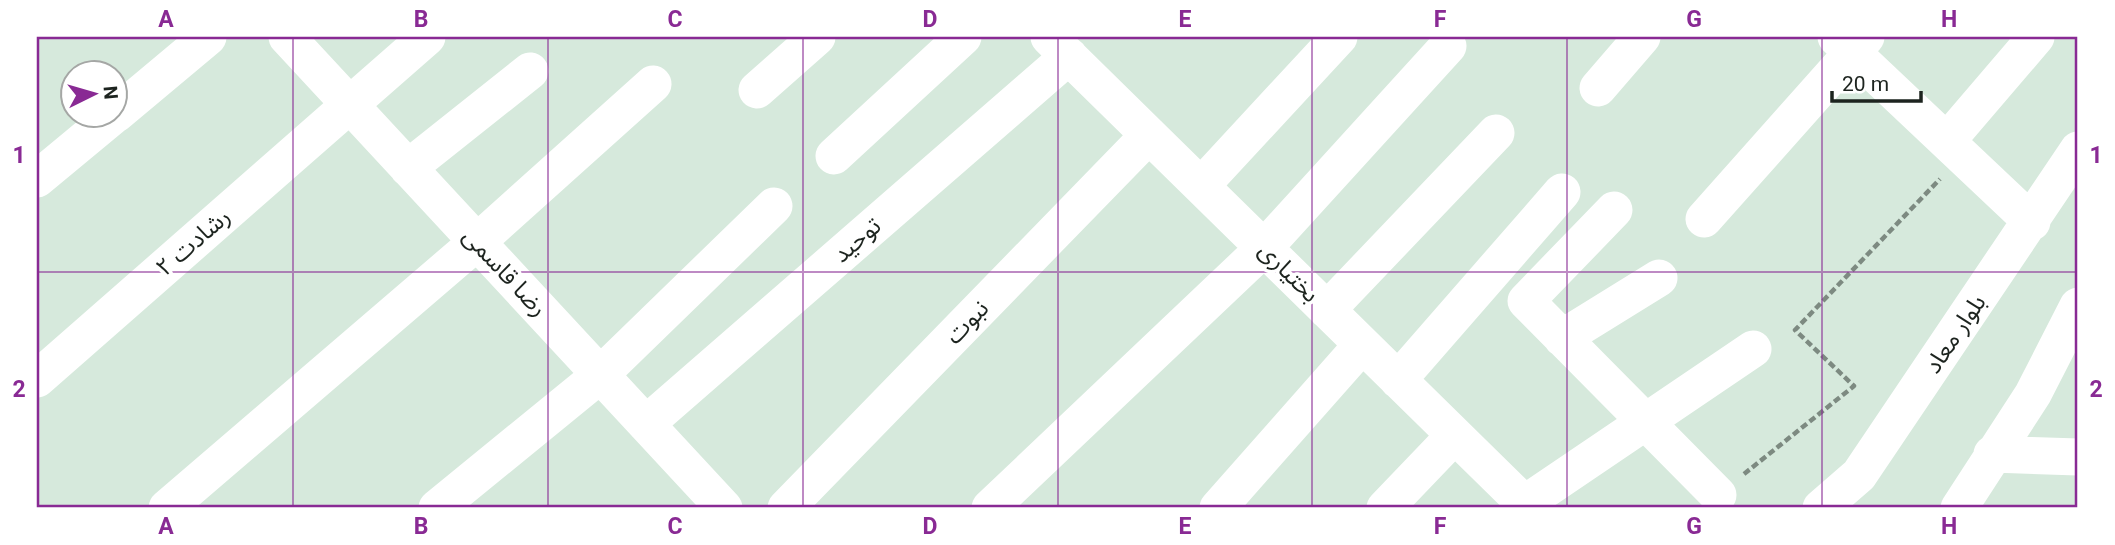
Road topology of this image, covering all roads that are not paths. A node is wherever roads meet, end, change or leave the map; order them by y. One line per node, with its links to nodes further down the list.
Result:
1 (208, 37): 16 (street)
2 (287, 37): 17 (street, رضا قاسمی)
3 (427, 37): 17 (street, رشادت ۲)
4 (817, 37): 15 (street)
5 (963, 37): 23 (street)
6 (1339, 37): 26 (street)
7 (1642, 37): 14 (street)
8 (2036, 37): 21 (street)
9 (1852, 42): 21 (street); 30 (street)
10 (1059, 46): 20 (street, بختیاری); 44 (street, توحید)
11 (1448, 46): 33 (street)
12 (530, 71): 24 (street)
13 (653, 84): 32 (street)
14 (1598, 88)
15 (757, 90)
16 (130, 102)
17 (349, 105): 24 (street, رضا قاسمی); 41 (street, رشادت ۲)
18 (96, 130): 25 (street)
19 (1496, 134): 36 (street)
20 (1149, 135): 26 (street, بختیاری); 53 (street, نبوت)
21 (1955, 149): 31 (street)
22 (2078, 150): 31 (street, بلوار معاد)
23 (834, 156)
24 (408, 168): 32 (street, رضا قاسمی)
25 (37, 179)
26 (1201, 186): 33 (street, بختیاری)
27 (1562, 192): 42 (street)
28 (774, 206): 40 (street)
29 (1614, 210): 37 (street)
30 (1704, 219)
31 (2032, 222): 57 (street, بلوار معاد)
32 (477, 242): 40 (street, رضا قاسمی); 51 (street)
33 (1265, 248): 36 (street, بختیاری); 54 (street)
34 (1659, 278): 37 (street)
35 (2078, 306): 46 (street)
36 (1327, 310): 38 (street, بختیاری)
37 (1562, 338): 43 (street)
38 (1362, 345): 42 (street, بختیاری); 55 (street)
39 (1752, 349): 43 (street)
40 (600, 375): 44 (street, رضا قاسمی); 52 (street)
41 (37, 379)
42 (1398, 380): 45 (street, بختیاری)
43 (1646, 422): 48 (street); 50 (street)
44 (646, 424): 49 (street, رضا قاسمی)
45 (1454, 436): 50 (street, بختیاری); 56 (street)
46 (1992, 454): 47 (street); 58 (street)
47 (2078, 457)
48 (1718, 495)
49 (715, 505)
50 (1527, 506)
51 (167, 508)
52 (436, 508)
53 (786, 508)
54 (990, 508)
55 (1218, 508)
56 (1385, 508)
57 (1821, 508)
58 (1959, 508)

